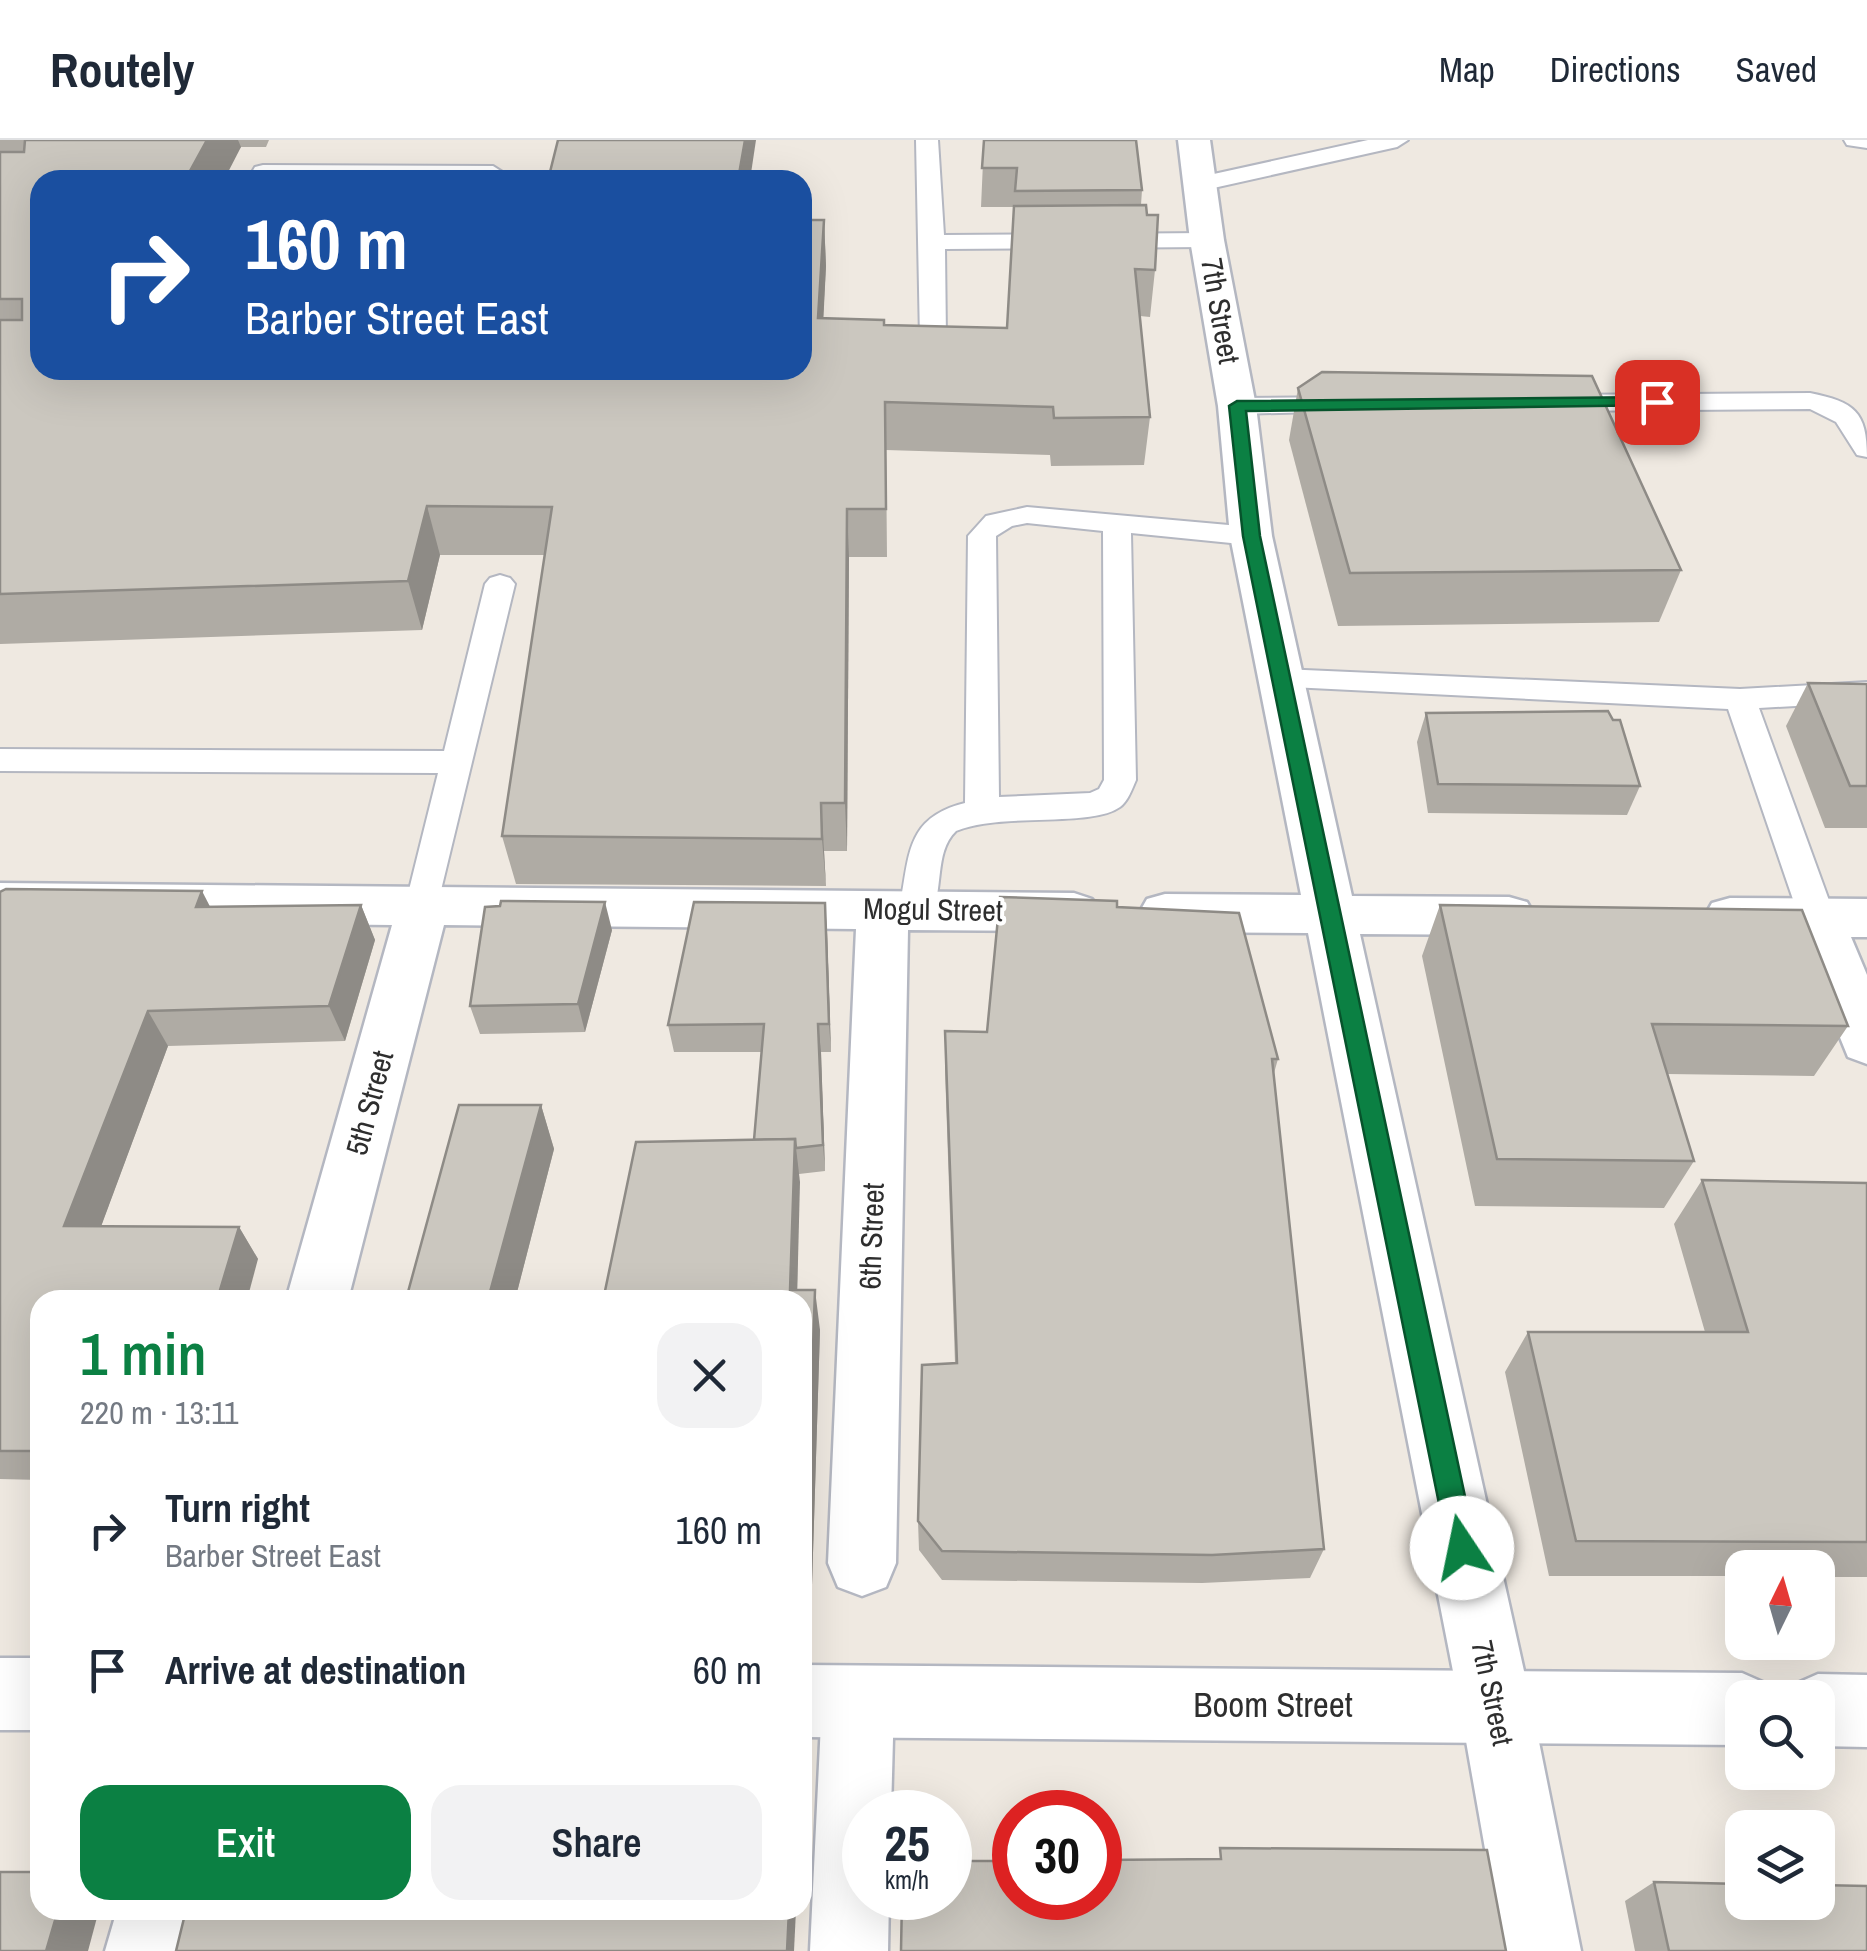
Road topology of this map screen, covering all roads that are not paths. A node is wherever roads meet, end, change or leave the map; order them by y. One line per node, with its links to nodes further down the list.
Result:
1 (927, 140): 10 (lane)
2 (1194, 140): 8 (street, 7th Street)
3 (1397, 140): 8 (lane)
4 (1854, 140): 5 (lane)
5 (1867, 141)
6 (265, 169): 7 (lane)
7 (494, 170)
8 (1200, 184): 9 (street, 7th Street)
9 (1206, 240): 10 (lane); 14 (street, 7th Street)
10 (933, 242): 11 (lane)
11 (933, 338)
12 (1533, 403): 15 (lane)
13 (1375, 405): 14 (lane)
14 (1237, 406): 17 (street, 7th Street)
15 (1867, 449)
16 (1117, 524): 17 (lane); 24 (lane); 24 (lane)
17 (1251, 536): 19 (street, 7th Street)
18 (500, 584): 23 (lane)
19 (1282, 679): 21 (lane); 28 (street, 7th Street)
20 (1867, 692): 21 (lane)
21 (1740, 699): 31 (lane)
22 (0, 760): 23 (lane)
23 (457, 762): 26 (lane)
24 (982, 810): 27 (lane)
25 (0, 902): 26 (street, Mogul Street)
26 (423, 906): 27 (street, Mogul Street); 33 (street, 5th Street)
27 (900, 910): 28 (street, Mogul Street); 34 (street, 6th Street)
28 (1332, 914): 29 (street, Mogul Street); 38 (street, 7th Street)
29 (1565, 916)
30 (1682, 916): 31 (street)
31 (1842, 917): 32 (street)
32 (1867, 1042)
33 (320, 1290)
34 (862, 1563)
35 (0, 1694): 36 (street)
36 (30, 1694)
37 (830, 1702): 38 (street, Boom Street); 44 (street)
38 (1496, 1707): 39 (street, Boom Street); 45 (street, 7th Street)
39 (1725, 1709)
40 (1835, 1710): 41 (street)
41 (1867, 1710)
42 (152, 1920): 43 (street)
43 (144, 1951)
44 (849, 1951)
45 (1542, 1951)

